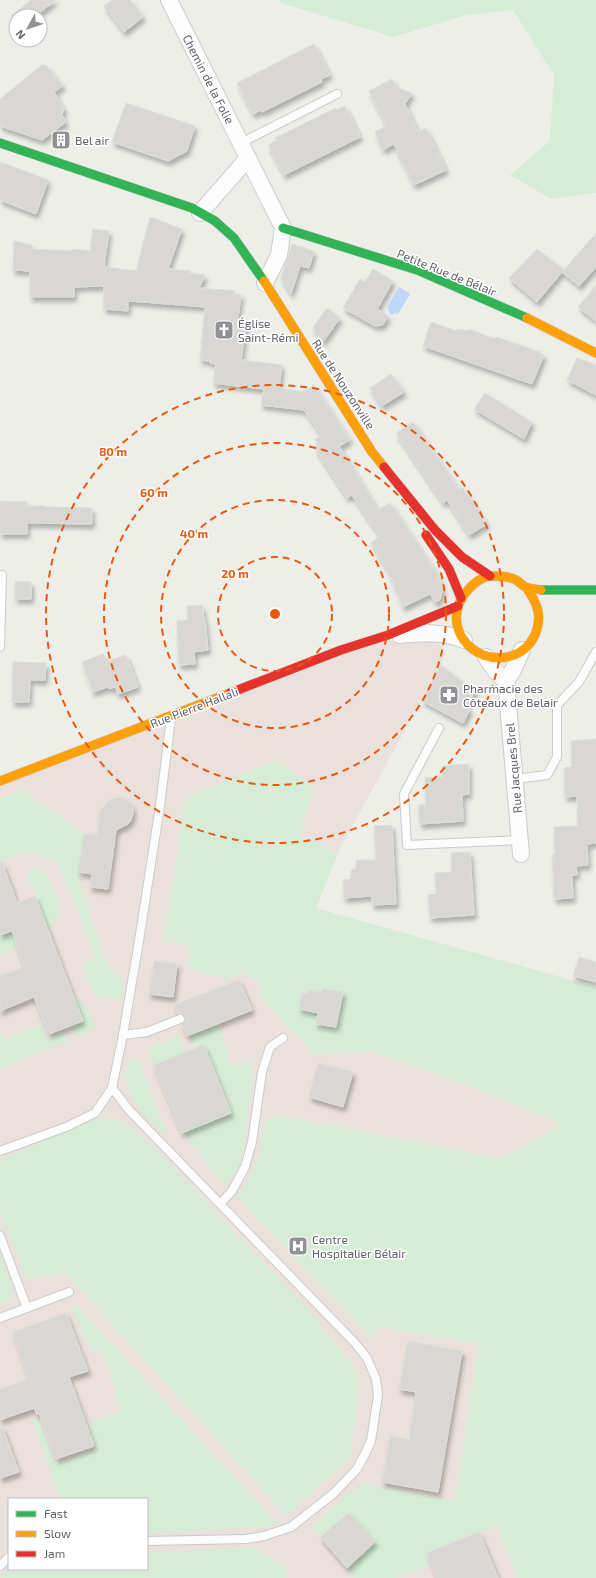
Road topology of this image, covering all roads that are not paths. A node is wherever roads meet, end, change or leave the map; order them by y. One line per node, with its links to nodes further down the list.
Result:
1 (169, 0): 4 (street, Chemin de la Folie)
2 (337, 94): 4 (lane)
3 (0, 143): 6 (main road, Rue de Nouzonville)
4 (241, 143): 5 (street, Chemin de la Folie)
5 (248, 158): 6 (street); 7 (street, Chemin de la Folie)
6 (200, 213): 8 (main road, Rue de Nouzonville)
7 (283, 228): 8 (street); 9 (main road, Petite Rue de Bélair)
8 (265, 283): 10 (main road, Rue de Nouzonville)
9 (596, 353)
10 (372, 452): 12 (main road, Rue de Nouzonville); 17 (main road)
11 (2, 575): 22 (lane)
12 (490, 576): 13 (main road, Rue de Nouzonville); 17 (main road)
13 (526, 587): 14 (main road, Rue de Nouzonville); 19 (main road, Rue de Nouzonville)
14 (596, 590)
15 (596, 593): 16 (main road)
16 (571, 600)
17 (460, 602): 20 (main road, Rue Pierre Hallali); 21 (main road, Rue de Nouzonville)
18 (548, 612): 19 (main road, Rue de Nouzonville)
19 (539, 621): 23 (main road, Rue de Nouzonville)
20 (388, 635): 21 (street, Rue Pierre Hallali); 27 (main road, Rue Pierre Hallali)
21 (464, 640): 25 (main road, Rue de Nouzonville)
22 (0, 647)
23 (522, 650): 25 (main road, Rue de Nouzonville); 26 (street)
24 (596, 652): 29 (lane)
25 (486, 657): 26 (street)
26 (506, 681): 29 (street, Rue Jacques Brel)
27 (172, 714): 30 (main road, Rue Pierre Hallali); 33 (lane)
28 (439, 728): 31 (lane)
29 (514, 779): 31 (street, Rue Jacques Brel)
30 (0, 781)
31 (520, 847)
32 (180, 1019): 33 (lane)
33 (123, 1035): 35 (lane)
34 (283, 1038): 37 (lane)
35 (112, 1088): 36 (lane); 37 (lane)
36 (0, 1151)
37 (220, 1204): 42 (lane)
38 (0, 1236): 40 (lane)
39 (69, 1292): 40 (lane)
40 (27, 1308): 41 (lane)
41 (0, 1318)
42 (148, 1541)
43 (8, 1558): 44 (lane)
44 (0, 1566)

